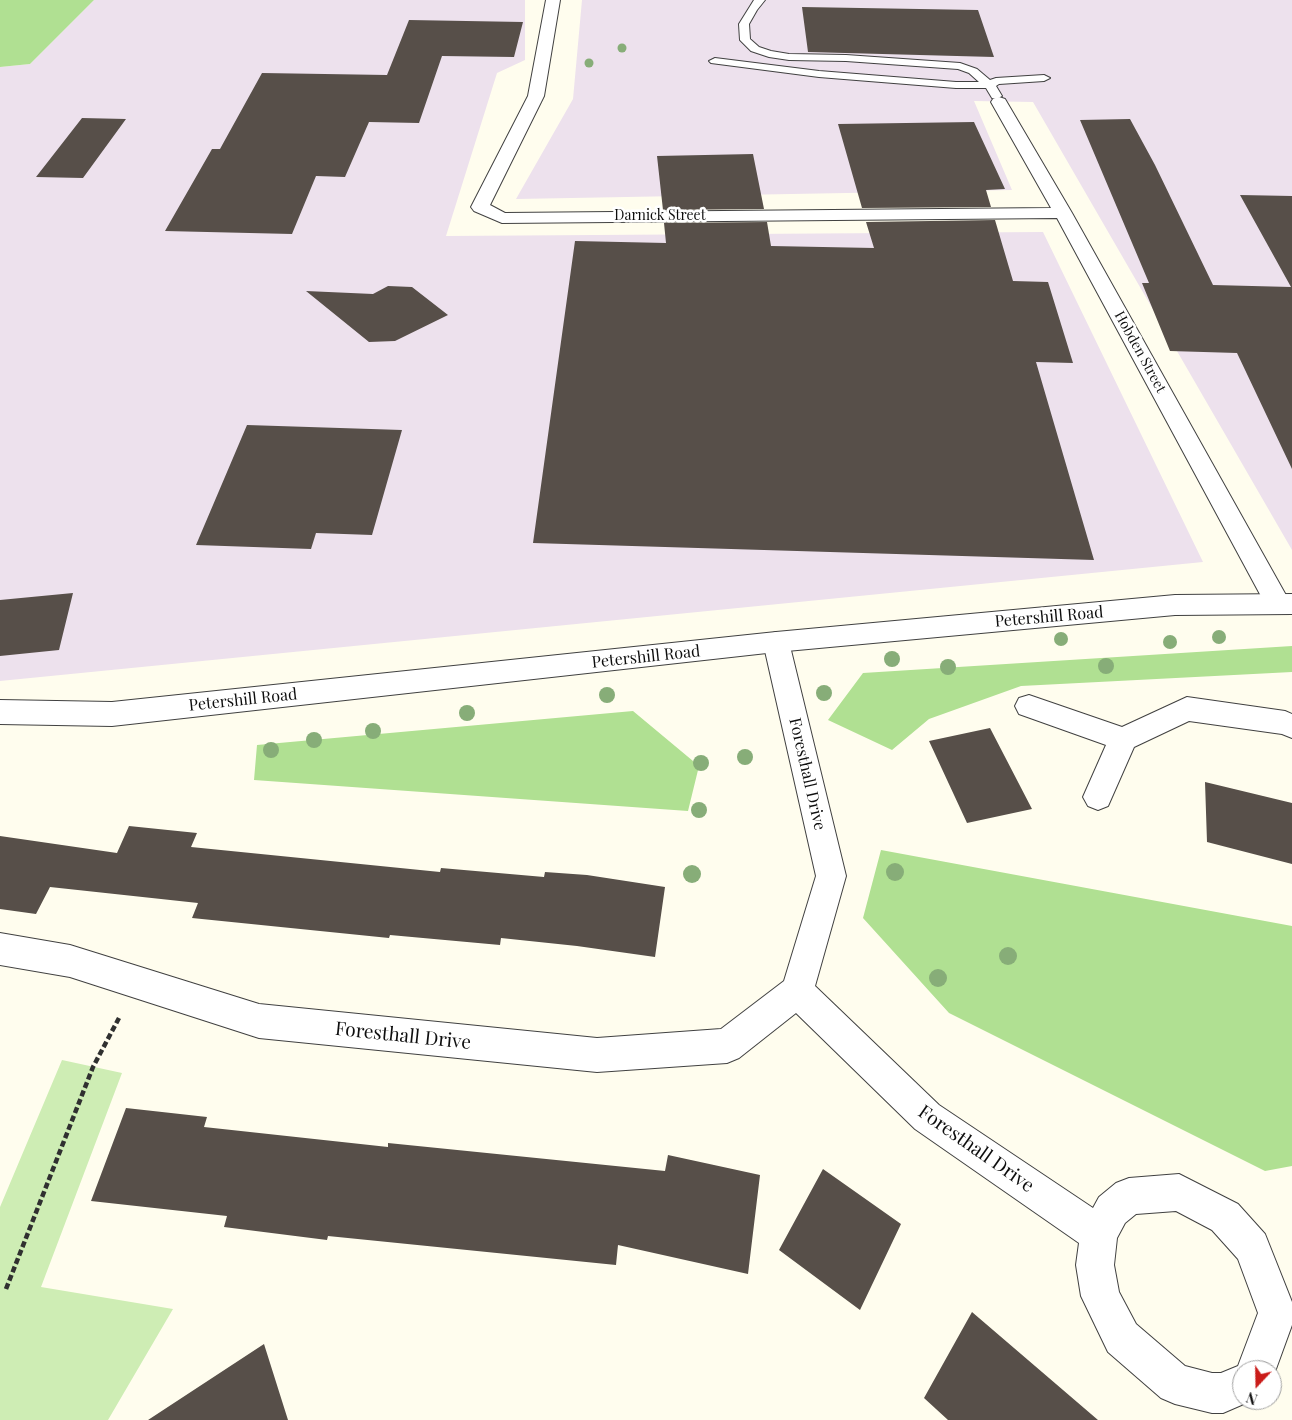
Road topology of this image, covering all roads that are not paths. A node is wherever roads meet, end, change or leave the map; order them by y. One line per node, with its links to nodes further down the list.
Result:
1 (553, 0): 6 (street, Darnick Street)
2 (760, 0): 5 (lane)
3 (715, 61): 5 (lane)
4 (1044, 78): 5 (lane)
5 (994, 94): 6 (street, Hobden Street)
6 (1063, 213): 7 (street, Hobden Street)
7 (1285, 604): 8 (street, Petershill Road)
8 (776, 642): 10 (street, Petershill Road); 15 (street, Foresthall Drive)
9 (1029, 706): 12 (street)
10 (0, 712)
11 (1292, 726): 12 (street)
12 (1123, 739): 13 (street)
13 (1098, 797)
14 (0, 949): 15 (street, Foresthall Drive)
15 (797, 991): 16 (street, Foresthall Drive)
16 (1099, 1234): 17 (street); 18 (street)
17 (1260, 1360)
18 (1232, 1389)

